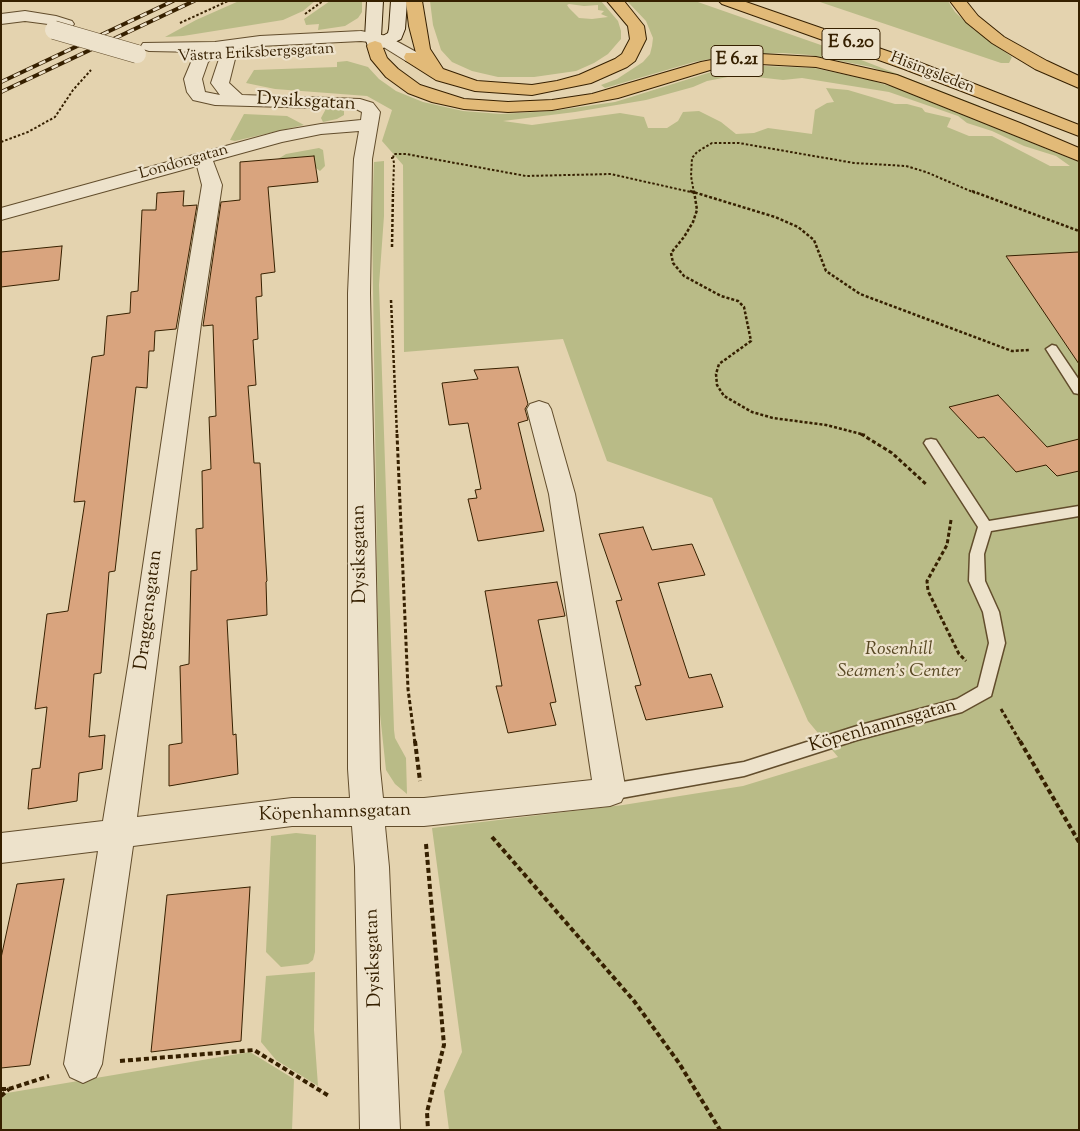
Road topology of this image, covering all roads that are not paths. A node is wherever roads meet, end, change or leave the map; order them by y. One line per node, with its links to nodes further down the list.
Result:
1 (399, 1): 13 (street)
2 (414, 1): 18 (highway)
3 (615, 1): 18 (highway)
4 (727, 1): 22 (highway, Hisingsleden / E 6.20)
5 (958, 1): 19 (highway)
6 (35, 2): 9 (street)
7 (374, 7): 11 (street, Västra Eriksbergsgatan); 13 (street)
8 (1, 19): 9 (street, Västra Eriksbergsgatan)
9 (23, 21): 10 (street, Västra Eriksbergsgatan); 14 (street, Västra Eriksbergsgatan, bridge)
10 (1, 29)
11 (342, 36): 13 (street, Västra Eriksbergsgatan); 15 (street, Västra Eriksbergsgatan)
12 (880, 38): 20 (highway, Hisingsleden)
13 (378, 42): 15 (street, Västra Eriksbergsgatan); 16 (street, Västra Eriksbergsgatan); 26 (highway, E 6.21)
14 (143, 50): 15 (street, Västra Eriksbergsgatan); 17 (street, Västra Eriksbergsgatan)
15 (221, 53): 17 (street, Västra Eriksbergsgatan); 21 (street, Dysiksgatan)
16 (412, 57): 18 (highway)
17 (200, 60): 21 (street, Dysiksgatan)
18 (437, 73)
19 (1079, 83)
20 (1005, 85)
21 (240, 100): 24 (street, Dysiksgatan)
22 (1035, 102): 23 (highway, Hisingsleden / E 6.20); 25 (highway)
23 (1079, 114)
24 (369, 125): 27 (street, Londongatan); 36 (street, Dysiksgatan)
25 (1079, 133)
26 (1079, 155)
27 (201, 158): 28 (street, Londongatan); 37 (street, Draggensgatan)
28 (1, 214)
29 (1052, 348): 30 (lane)
30 (1079, 390)
31 (540, 409): 35 (street)
32 (931, 443): 34 (lane)
33 (1079, 511): 34 (lane)
34 (985, 526): 35 (lane, Köpenhamnsgatan)
35 (610, 792): 36 (street, Köpenhamnsgatan)
36 (367, 812): 37 (street, Köpenhamnsgatan); 40 (street, Dysiksgatan)
37 (118, 832): 38 (street, Köpenhamnsgatan); 39 (street, Draggensgatan)
38 (1, 848)
39 (83, 1064)
40 (380, 1130)

